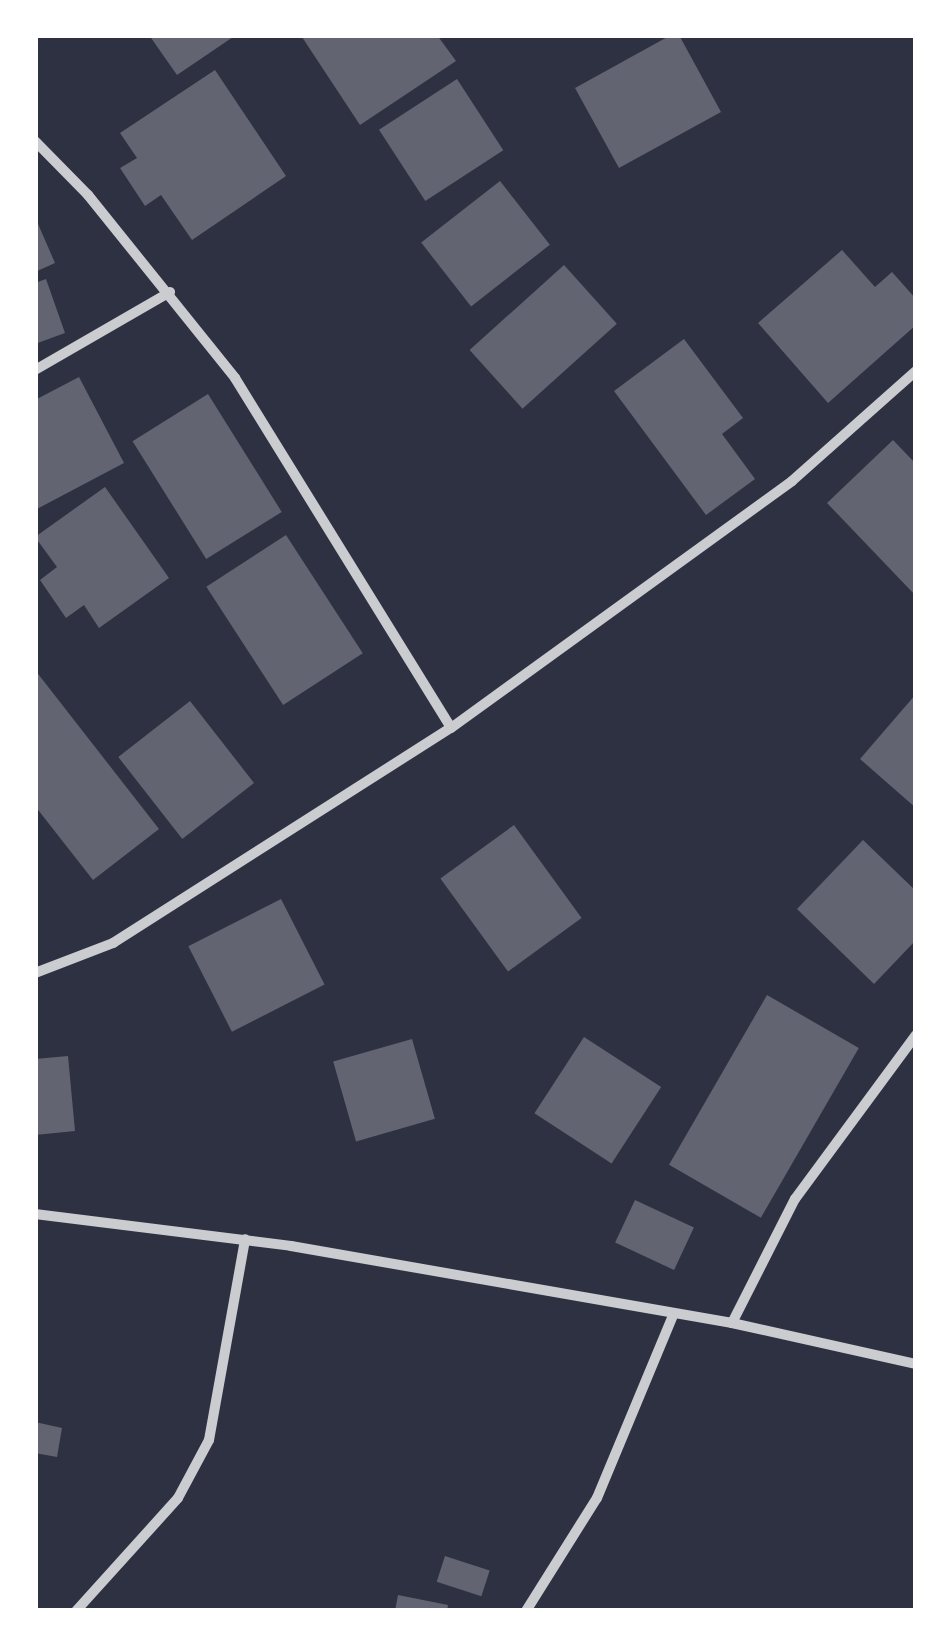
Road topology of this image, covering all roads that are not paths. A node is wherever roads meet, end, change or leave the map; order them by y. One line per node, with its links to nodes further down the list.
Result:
1 (35, 142): 2 (street)
2 (170, 292): 3 (street); 5 (street)
3 (35, 370)
4 (916, 371): 5 (street)
5 (451, 728): 6 (street)
6 (35, 973)
7 (916, 1035): 11 (street)
8 (35, 1214): 9 (street)
9 (245, 1240): 10 (street); 13 (street)
10 (674, 1314): 11 (street); 14 (street)
11 (732, 1323): 12 (street)
12 (916, 1364)
13 (76, 1611)
14 (526, 1611)

